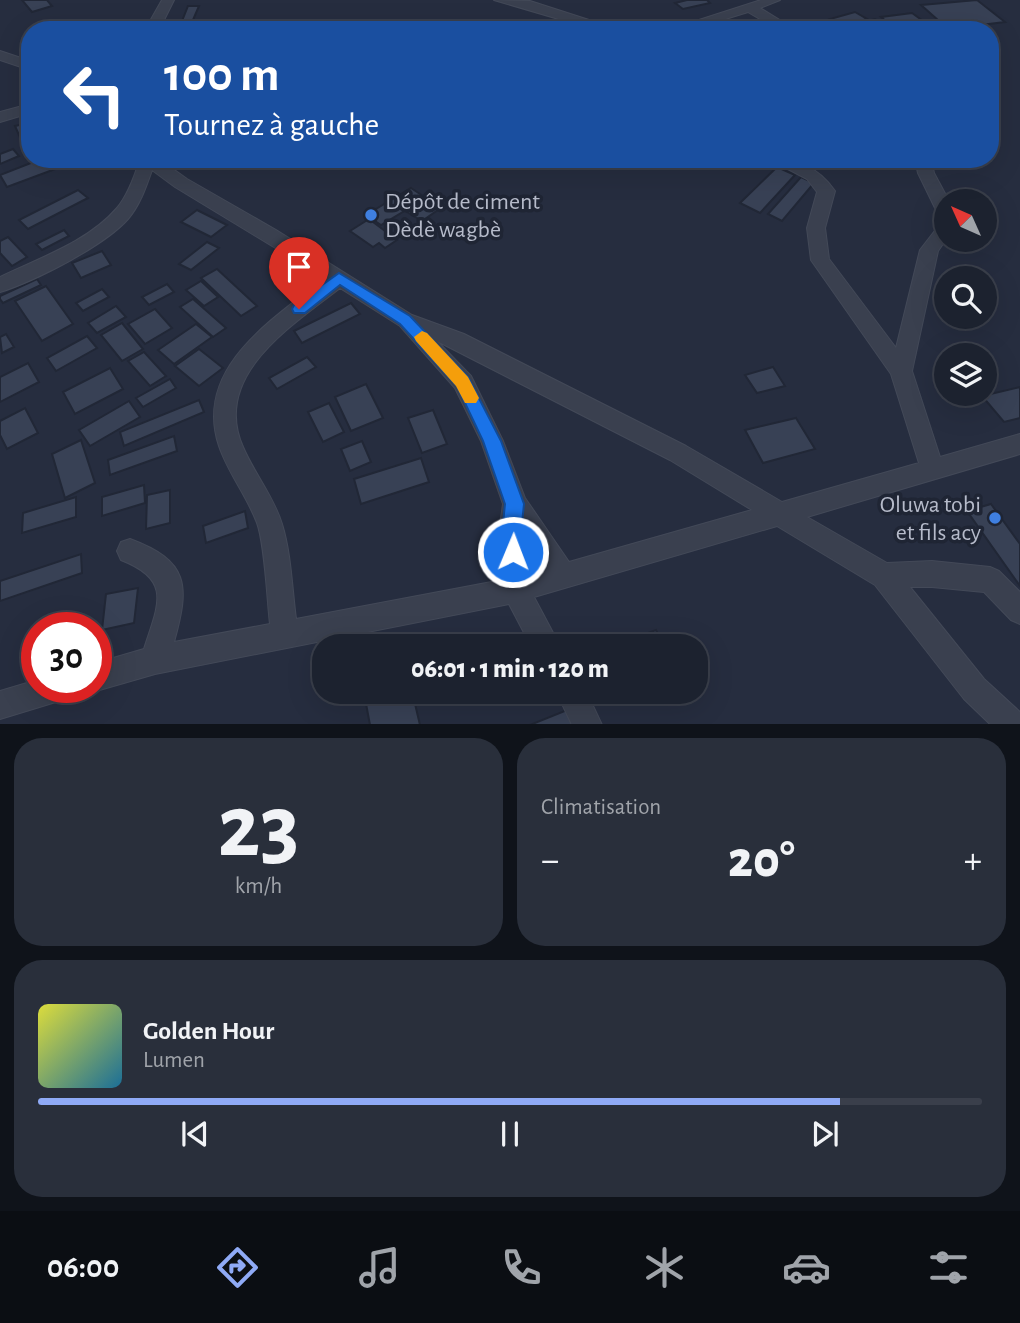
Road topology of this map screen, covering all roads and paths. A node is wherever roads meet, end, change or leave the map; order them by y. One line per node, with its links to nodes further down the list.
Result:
1 (168, 0): 5 (street)
2 (500, 0): 6 (street)
3 (774, 0): 4 (street)
4 (750, 8): 7 (street); 8 (street)
5 (157, 21)
6 (579, 21)
7 (706, 21)
8 (773, 21)
9 (0, 55): 10 (street)
10 (21, 63)
11 (21, 111): 12 (street)
12 (0, 117)
13 (145, 168): 20 (street)
14 (160, 168): 19 (street)
15 (797, 168): 22 (street)
16 (925, 168): 17 (street)
17 (934, 189)
18 (934, 243): 22 (street)
19 (339, 278): 21 (street); 33 (street)
20 (0, 285)
21 (405, 320): 25 (street); 26 (street)
22 (901, 371): 24 (street)
23 (1020, 444): 24 (street)
24 (933, 470): 26 (street)
25 (515, 504): 28 (street); 30 (street)
26 (784, 514): 28 (street); 29 (street)
27 (130, 551): 34 (street)
28 (563, 576): 30 (street)
29 (884, 576): 31 (street); 40 (street)
30 (516, 590): 32 (street); 33 (street)
31 (1020, 611)
32 (540, 634)
33 (285, 636): 34 (street)
34 (155, 660): 35 (street)
35 (112, 672)
36 (21, 699): 38 (street)
37 (577, 704): 39 (street)
38 (0, 705)
39 (588, 724)
40 (1013, 724)

